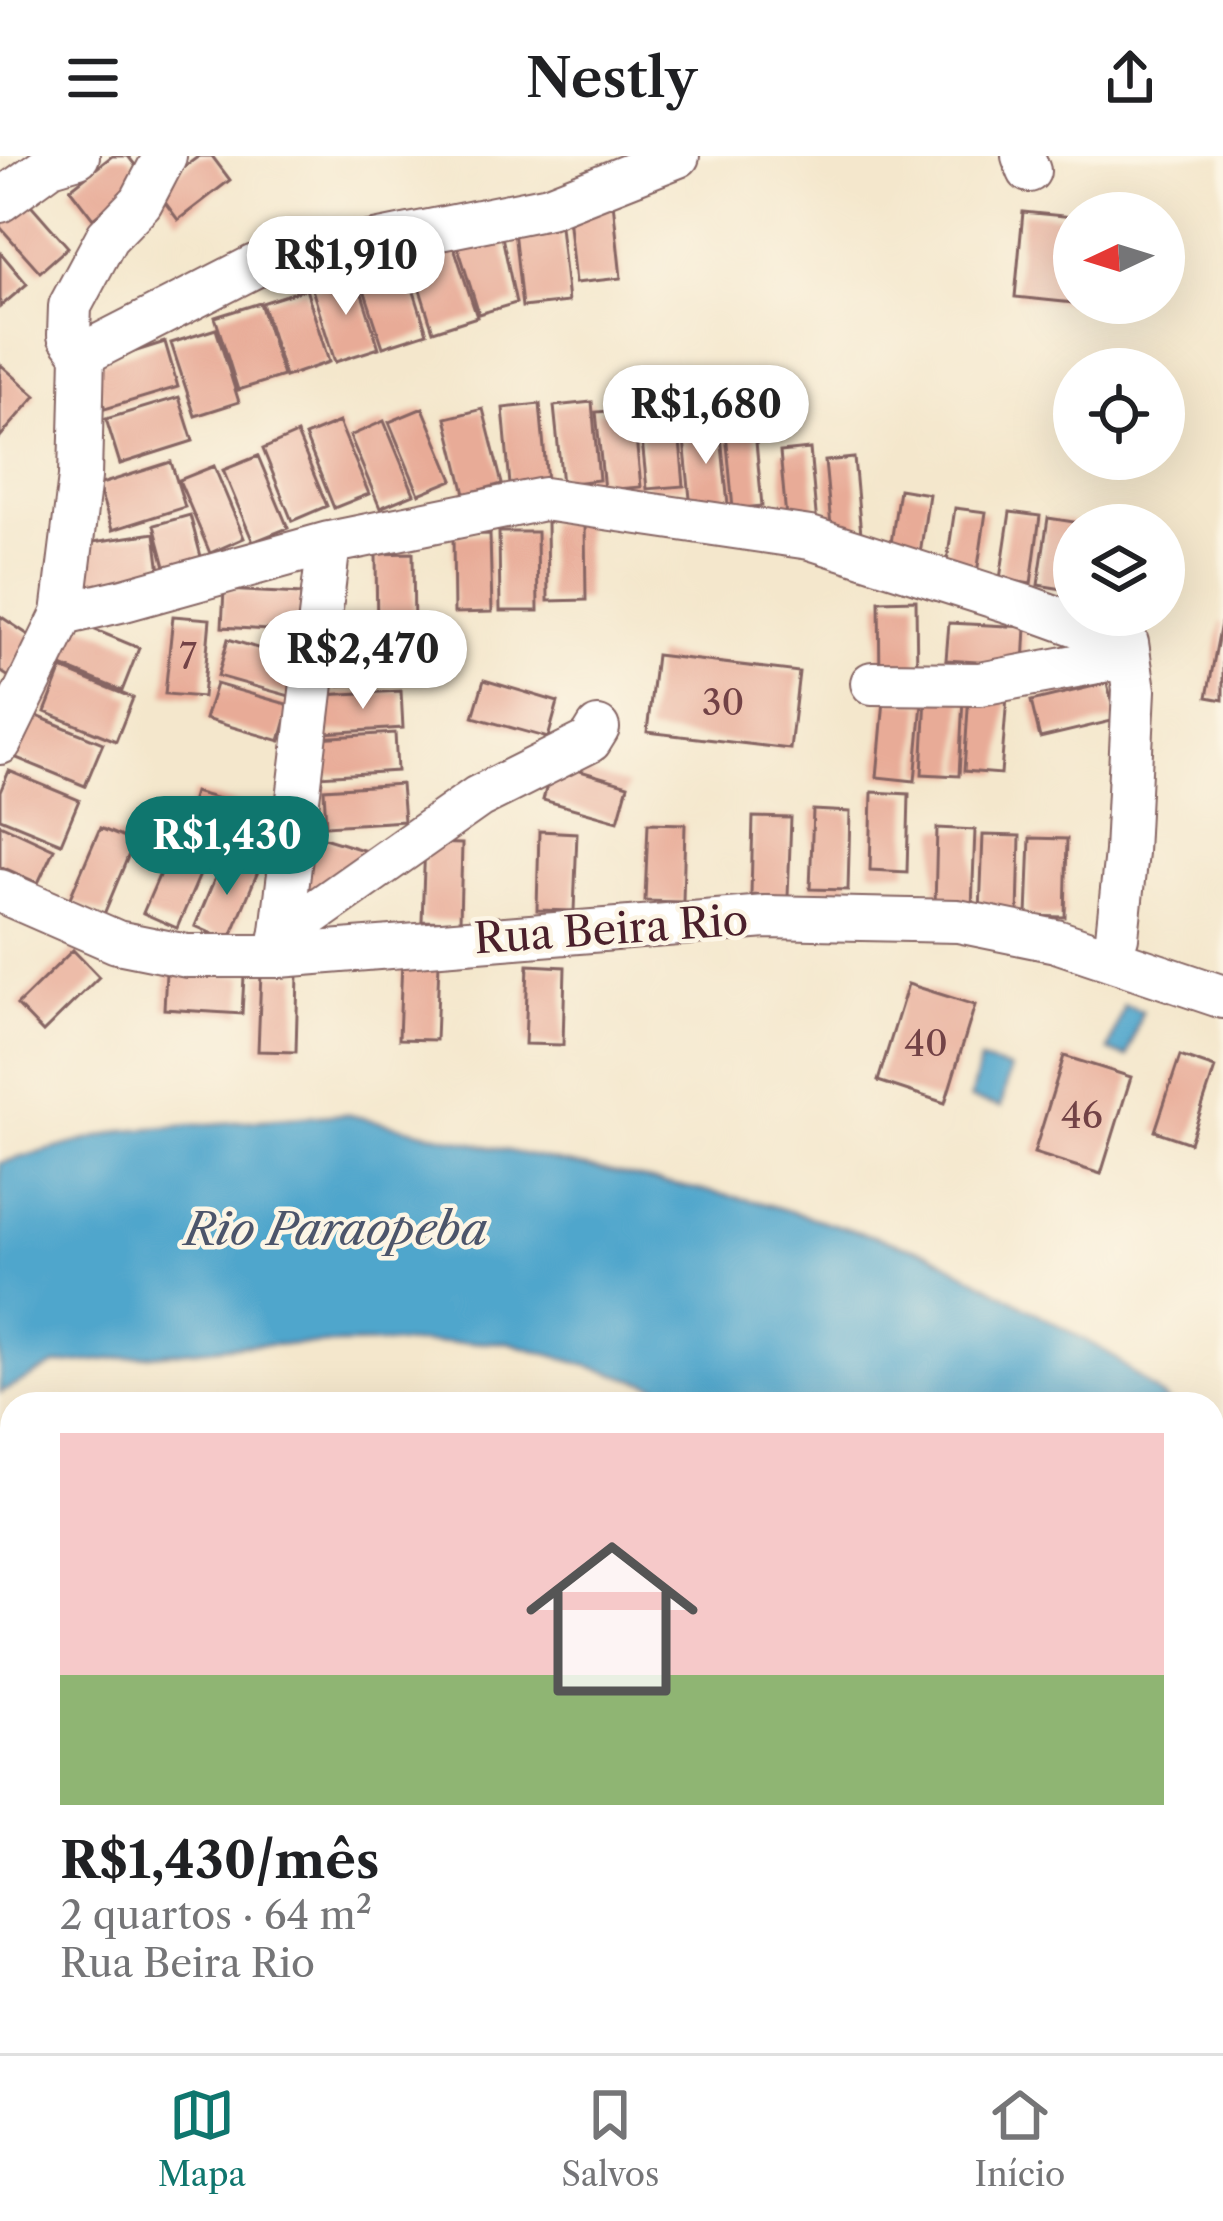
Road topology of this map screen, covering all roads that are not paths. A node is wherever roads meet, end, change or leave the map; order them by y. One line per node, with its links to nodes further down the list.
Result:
1 (78, 156): 4 (street)
2 (165, 156): 5 (street)
3 (678, 156): 5 (street)
4 (0, 201)
5 (83, 354): 7 (street)
6 (329, 543): 7 (street); 8 (street); 13 (street)
7 (63, 614): 11 (street)
8 (1129, 656): 9 (street); 14 (street)
9 (872, 683)
10 (598, 728): 13 (street)
11 (0, 743)
12 (0, 891): 13 (street, Rua Beira Rio)
13 (280, 946): 14 (street, Rua Beira Rio)
14 (1109, 959): 15 (street, Rua Beira Rio)
15 (1223, 997)

